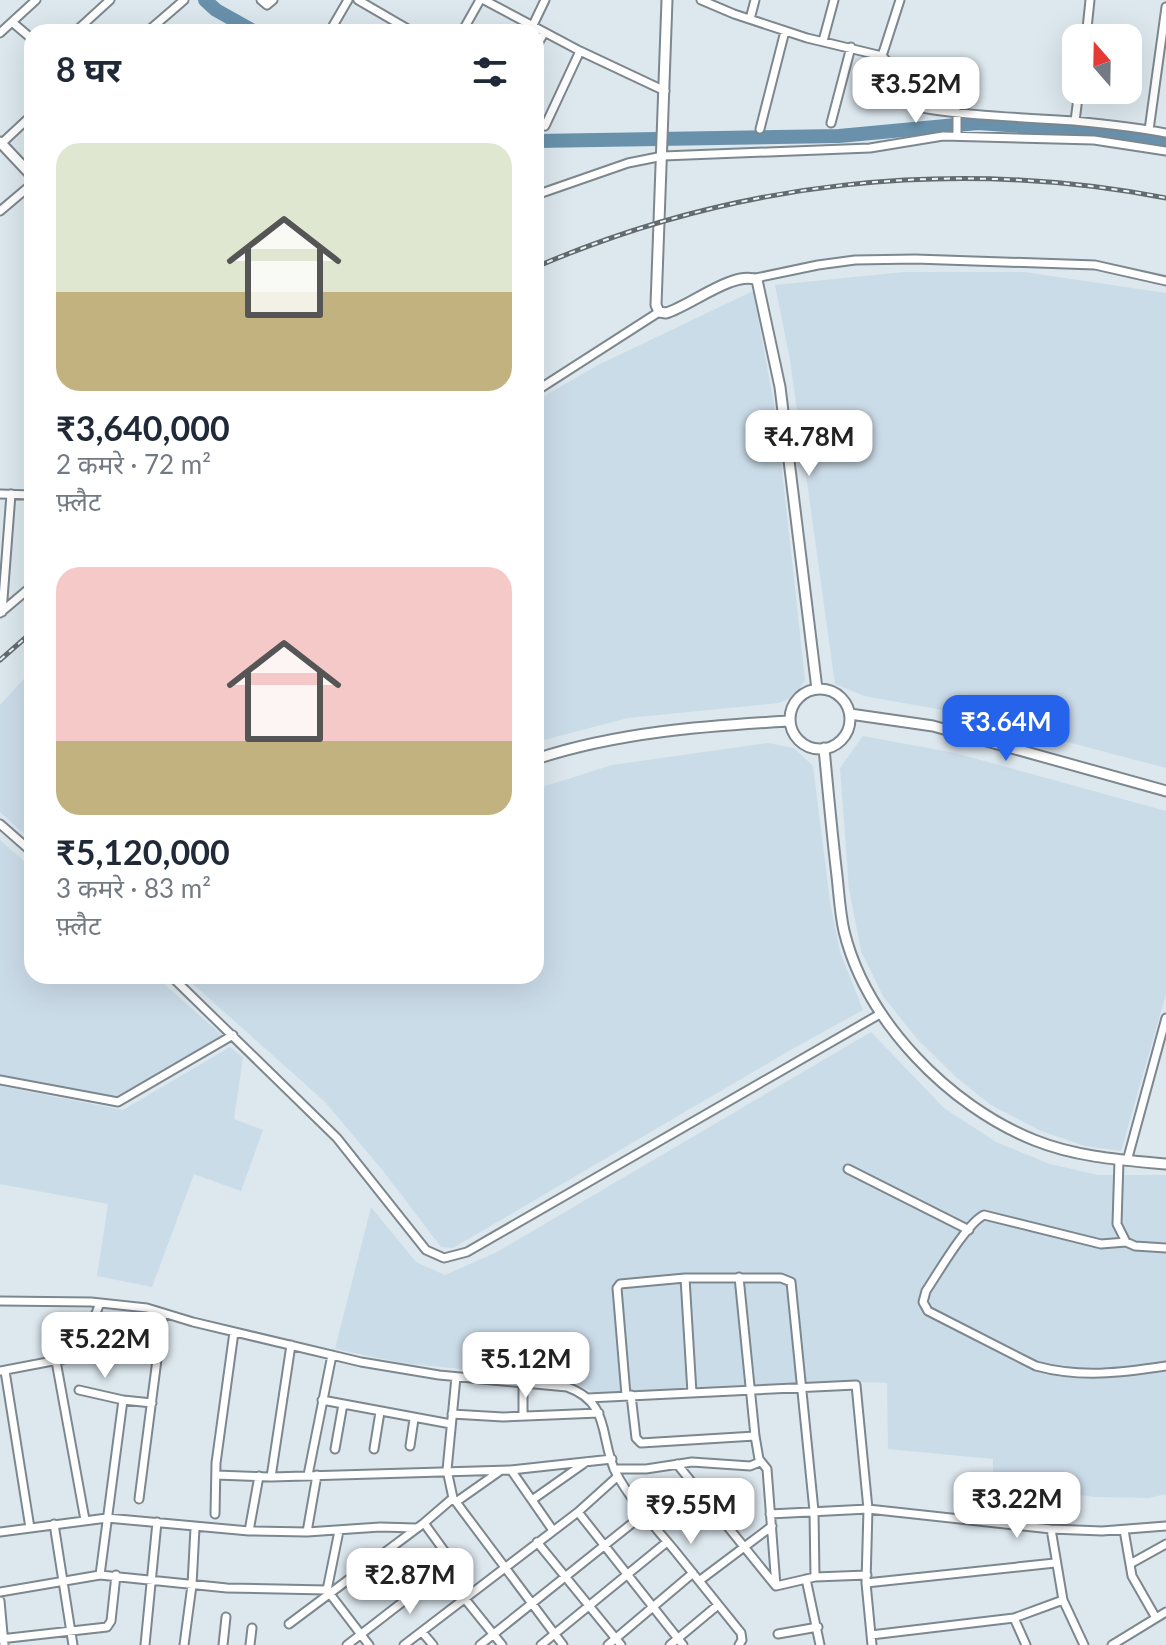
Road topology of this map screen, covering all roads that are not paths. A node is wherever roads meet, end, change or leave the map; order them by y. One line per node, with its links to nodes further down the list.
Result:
1 (36, 0): 18 (street)
2 (110, 0): 19 (street)
3 (184, 0): 20 (street)
4 (261, 0): 5 (street)
5 (273, 0)
6 (348, 0): 21 (street)
7 (358, 0): 22 (street)
8 (482, 0): 23 (street); 24 (street)
9 (545, 0): 25 (street)
10 (667, 0): 35 (street)
11 (701, 0): 17 (street)
12 (755, 0): 17 (street)
13 (834, 0): 31 (street)
14 (900, 0): 34 (street)
15 (1090, 0): 26 (street)
16 (1166, 7): 45 (street)
17 (750, 19): 27 (street)
18 (12, 22): 28 (street); 29 (street)
19 (84, 24)
20 (156, 24)
21 (334, 24)
22 (399, 24)
23 (467, 24)
24 (526, 24)
25 (533, 24)
26 (1087, 24)
27 (785, 31): 31 (street); 44 (street)
28 (24, 32)
29 (0, 33)
30 (544, 33): 33 (street)
31 (823, 41): 32 (street)
32 (851, 47): 34 (street); 41 (street)
33 (580, 51): 35 (street); 42 (street)
34 (882, 56): 37 (street)
35 (665, 91): 52 (street)
36 (1077, 104): 39 (street)
37 (957, 112): 38 (street); 47 (street)
38 (1026, 117): 39 (street); 48 (street)
39 (1075, 121): 43 (street)
40 (24, 122): 49 (street)
41 (831, 123)
42 (545, 126)
43 (1127, 127): 45 (street); 50 (street)
44 (760, 129)
45 (1149, 130): 46 (street)
46 (1166, 133)
47 (957, 136): 48 (street); 52 (street)
48 (1024, 137): 50 (street)
49 (1, 143): 53 (street)
50 (1125, 145): 51 (street)
51 (1166, 151)
52 (663, 152): 55 (street); 59 (street)
53 (24, 167)
54 (24, 191): 56 (street)
55 (544, 191)
56 (0, 211)
57 (756, 278): 58 (street); 59 (street); 66 (street)
58 (1166, 281)
59 (659, 312): 60 (street)
60 (544, 386)
61 (0, 494): 62 (street)
62 (11, 494): 63 (street); 65 (street)
63 (24, 495)
64 (24, 593): 65 (street)
65 (1, 612)
66 (817, 689): 67 (street); 68 (street)
67 (850, 714): 69 (street); 71 (street)
68 (789, 721): 69 (street); 70 (street)
69 (824, 748): 75 (street)
70 (544, 757)
71 (1166, 791)
72 (0, 824): 73 (street)
73 (24, 845)
74 (179, 984): 77 (street)
75 (880, 1014): 77 (street); 79 (street)
76 (1166, 1018): 79 (street)
77 (233, 1035): 78 (street)
78 (0, 1080)
79 (1123, 1160): 80 (street); 83 (street)
80 (1166, 1164)
81 (848, 1169): 82 (street)
82 (969, 1230): 83 (street); 94 (street)
83 (1126, 1242): 84 (street)
84 (1166, 1248)
85 (739, 1277): 86 (street); 98 (street); 99 (street)
86 (685, 1278): 101 (street); 102 (street)
87 (0, 1301): 88 (street)
88 (100, 1303): 89 (street); 93 (street)
89 (163, 1313): 90 (street); 106 (street)
90 (234, 1332): 91 (street); 125 (street)
91 (291, 1345): 92 (street); 128 (street)
92 (332, 1355): 96 (street); 105 (street)
93 (56, 1361): 95 (street); 139 (street)
94 (1166, 1366)
95 (3, 1371): 145 (street)
96 (456, 1377): 97 (street); 110 (street)
97 (523, 1383): 103 (street); 111 (street)
98 (801, 1387): 99 (street); 132 (street); 133 (street)
99 (750, 1389): 101 (street); 114 (street)
100 (79, 1390): 104 (street)
101 (692, 1393): 102 (street)
102 (628, 1395): 103 (street); 114 (street)
103 (588, 1398): 109 (street)
104 (123, 1400): 106 (street); 138 (street)
105 (322, 1400): 107 (street); 126 (street)
106 (152, 1403): 129 (street)
107 (343, 1404): 108 (street); 116 (street)
108 (380, 1412): 112 (street); 117 (street)
109 (599, 1413): 111 (street); 118 (street)
110 (452, 1414): 111 (street); 113 (street)
111 (523, 1416)
112 (414, 1419): 113 (street); 115 (street)
113 (451, 1424): 122 (street)
114 (755, 1436): 120 (street)
115 (410, 1446)
116 (335, 1449)
117 (374, 1449)
118 (612, 1459): 119 (street); 124 (street)
119 (586, 1462): 123 (street); 131 (street)
120 (760, 1462): 121 (street); 137 (street)
121 (677, 1464): 124 (street); 157 (street)
122 (447, 1470): 123 (street); 126 (street); 130 (street)
123 (507, 1470): 130 (street); 131 (street)
124 (616, 1473): 134 (street); 135 (street)
125 (216, 1475): 127 (street); 136 (street)
126 (312, 1475): 128 (street); 153 (street)
127 (259, 1476): 128 (street); 150 (street)
128 (271, 1477)
129 (139, 1499)
130 (455, 1500): 142 (street); 161 (street)
131 (532, 1500): 147 (street)
132 (868, 1509): 133 (street); 148 (street); 168 (street)
133 (814, 1511): 137 (street); 167 (street)
134 (578, 1512): 147 (street); 158 (street)
135 (645, 1513): 155 (street); 158 (street)
136 (215, 1514)
137 (770, 1514): 143 (street)
138 (107, 1518): 139 (street); 140 (street); 163 (street)
139 (85, 1520): 141 (street)
140 (157, 1522): 146 (street); 169 (street)
141 (54, 1524): 145 (street); 171 (street)
142 (420, 1526): 151 (street); 174 (street); 194 (street)
143 (772, 1526): 157 (street); 173 (street)
144 (1166, 1526): 149 (street)
145 (30, 1528): 152 (street)
146 (195, 1528): 150 (street); 172 (street)
147 (552, 1529): 154 (street)
148 (1051, 1529): 149 (street); 159 (street)
149 (1124, 1530): 160 (street)
150 (249, 1531): 153 (street)
151 (339, 1531): 153 (street); 174 (street)
152 (0, 1532)
153 (307, 1532)
154 (537, 1542): 161 (street); 166 (street)
155 (667, 1542): 162 (street); 165 (street)
156 (1166, 1544): 160 (street)
157 (745, 1546): 170 (street); 173 (street)
158 (605, 1547): 165 (street); 166 (street)
159 (1055, 1563): 168 (street); 177 (street)
160 (1130, 1564): 186 (street)
161 (504, 1568): 176 (street); 179 (street)
162 (693, 1573): 170 (street); 182 (street)
163 (100, 1575): 164 (street); 171 (street)
164 (116, 1575): 169 (street); 190 (street)
165 (628, 1576): 181 (street); 182 (street)
166 (566, 1577): 179 (street); 181 (street)
167 (810, 1578): 168 (street); 173 (street); 188 (street)
168 (866, 1579): 196 (street)
169 (152, 1580): 172 (street); 201 (street)
170 (699, 1581): 180 (street)
171 (65, 1582): 175 (street); 190 (street)
172 (192, 1585): 174 (street); 202 (street)
173 (776, 1586)
174 (329, 1591): 187 (street); 194 (street)
175 (0, 1592)
176 (465, 1599): 191 (street); 192 (street)
177 (1063, 1600): 185 (street); 219 (street)
178 (0, 1601): 197 (street)
179 (532, 1605): 192 (street); 195 (street)
180 (718, 1605): 199 (street); 215 (street)
181 (589, 1607): 195 (street); 198 (street)
182 (655, 1607): 198 (street); 199 (street)
183 (1166, 1612): 186 (street)
184 (226, 1617): 203 (street)
185 (1014, 1618): 196 (street); 218 (street)
186 (1156, 1618): 220 (street)
187 (289, 1624)
188 (818, 1627): 193 (street); 216 (street)
189 (252, 1628): 204 (street)
190 (72, 1630): 197 (street); 200 (street)
191 (422, 1632): 207 (street); 208 (street)
192 (494, 1634): 209 (street); 210 (street)
193 (778, 1634)
194 (361, 1635): 205 (street); 206 (street)
195 (555, 1635): 211 (street); 212 (street)
196 (871, 1635): 217 (street)
197 (2, 1641)
198 (618, 1642): 213 (street)
199 (681, 1642): 214 (street)
200 (73, 1645)
201 (145, 1645)
202 (184, 1645)
203 (223, 1645)
204 (250, 1645)
205 (347, 1645)
206 (369, 1645)
207 (404, 1645)
208 (433, 1645)
209 (480, 1645)
210 (502, 1645)
211 (541, 1645)
212 (563, 1645)
213 (608, 1645)
214 (670, 1645)
215 (739, 1645)
216 (820, 1645)
217 (872, 1645)
218 (1026, 1645)
219 (1084, 1645)
220 (1112, 1645)

